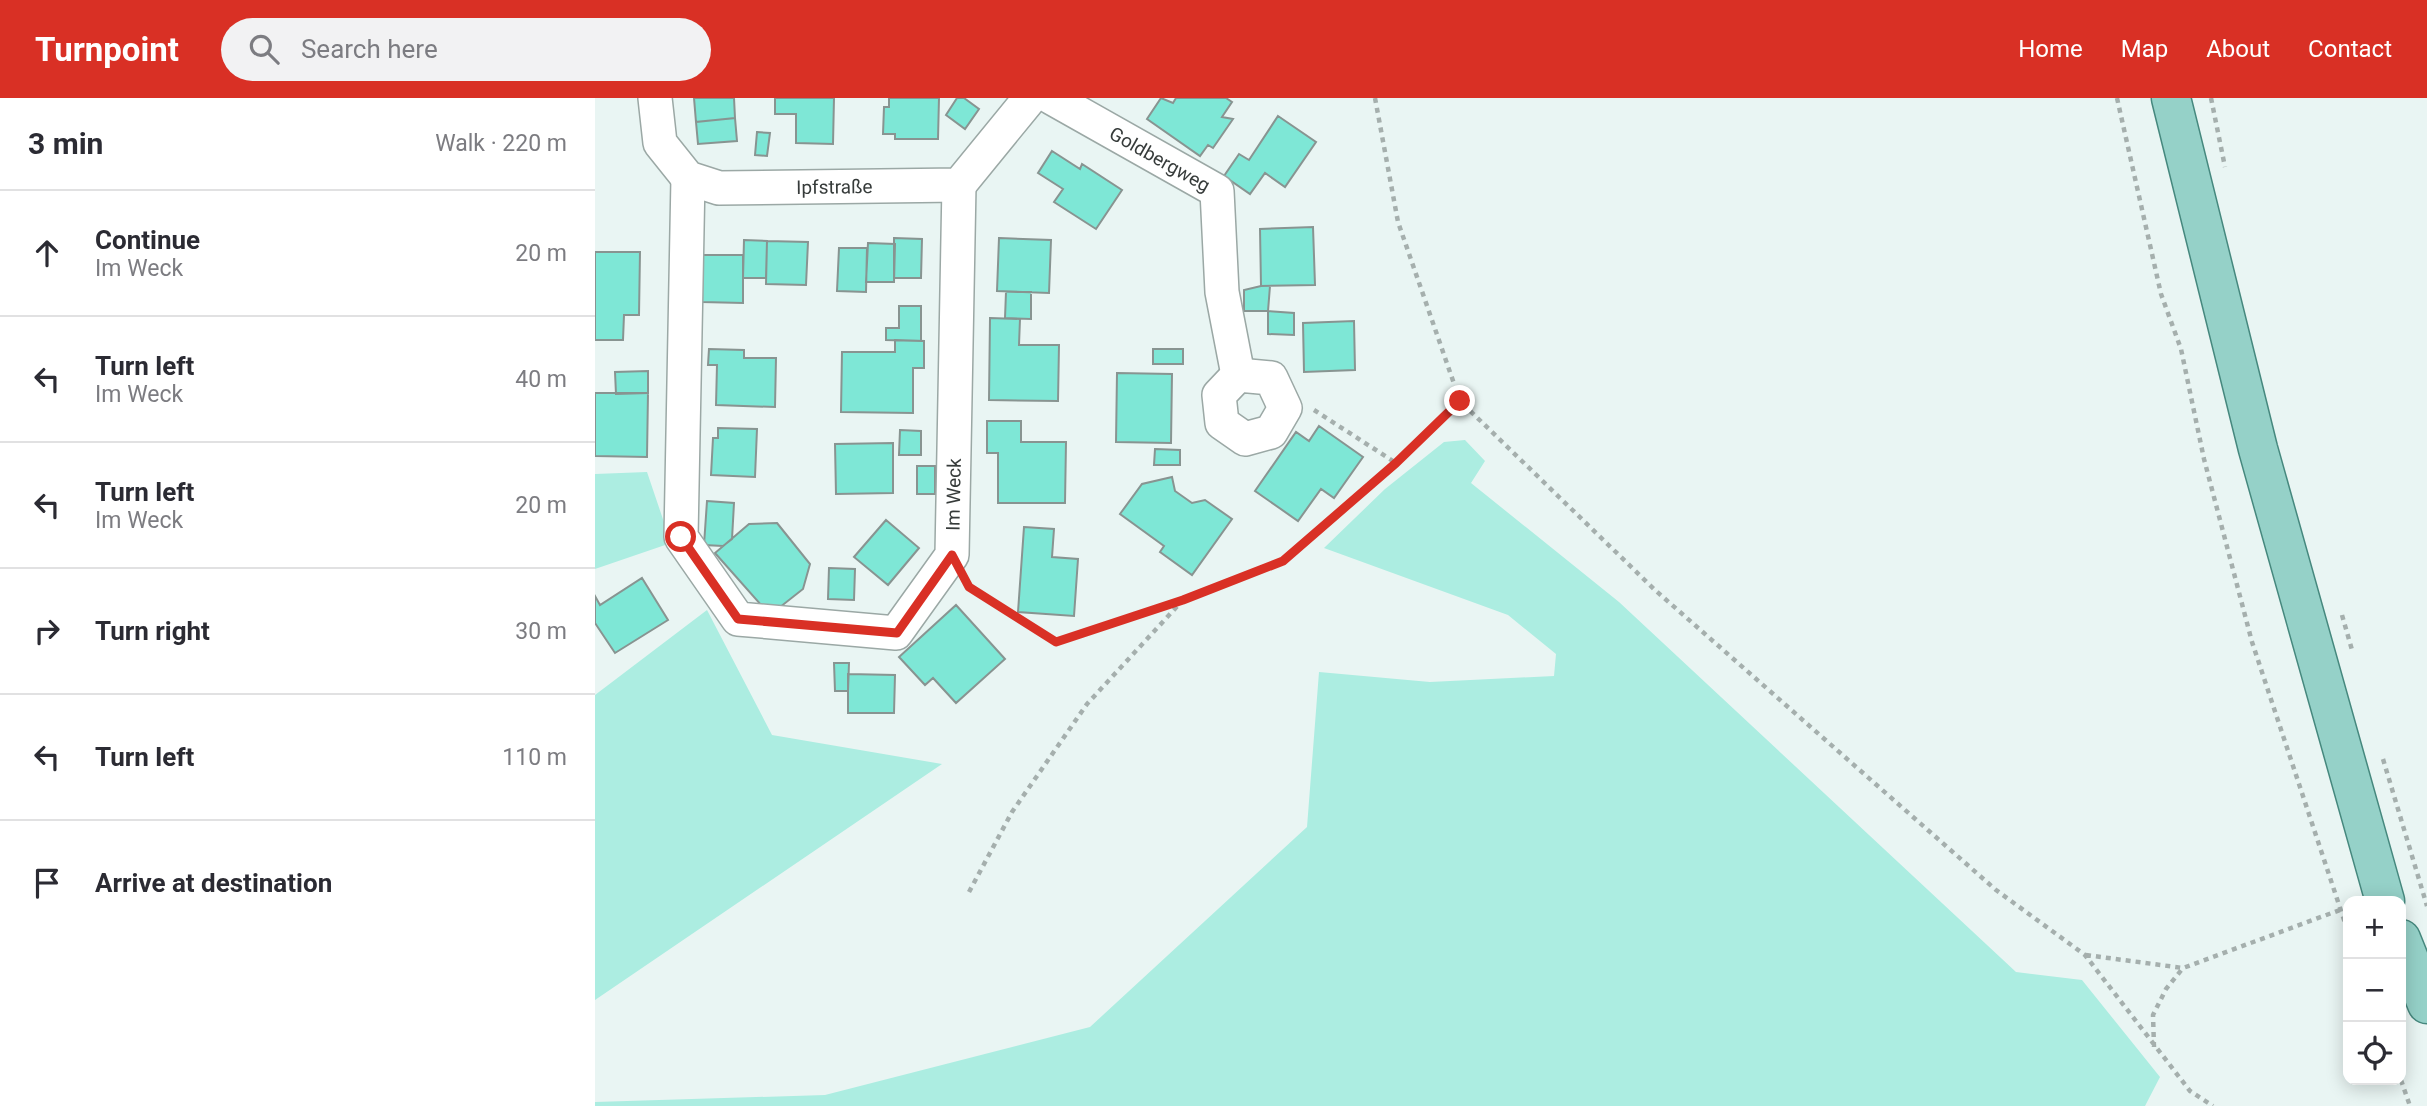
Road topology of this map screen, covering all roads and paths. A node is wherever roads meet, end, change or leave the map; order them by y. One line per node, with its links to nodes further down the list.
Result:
1 (655, 98): 7 (street)
2 (1030, 98): 8 (street)
3 (1052, 98): 9 (street, Goldbergweg)
4 (1375, 98): 10 (path)
5 (2117, 98): 17 (path)
6 (2171, 98): 16 (main road)
7 (688, 178): 8 (street, Ipfstraße); 13 (street, Im Weck)
8 (959, 185): 13 (street, Im Weck)
9 (1238, 375): 11 (street); 11 (street)
10 (1460, 401): 12 (path); 20 (path)
11 (1285, 408): 12 (path)
12 (1396, 463): 14 (path)
13 (952, 555): 14 (path)
14 (1183, 600): 15 (path)
15 (969, 892)
16 (2384, 896)
17 (2341, 911): 18 (path); 21 (path)
18 (2343, 917)
19 (2406, 952): 22 (main road)
20 (2085, 955): 21 (path); 23 (path)
21 (2183, 968): 23 (path)
22 (2427, 1004)
23 (2154, 1048): 25 (path)
24 (2403, 1085): 26 (path)
25 (2213, 1106)
26 (2410, 1106)

